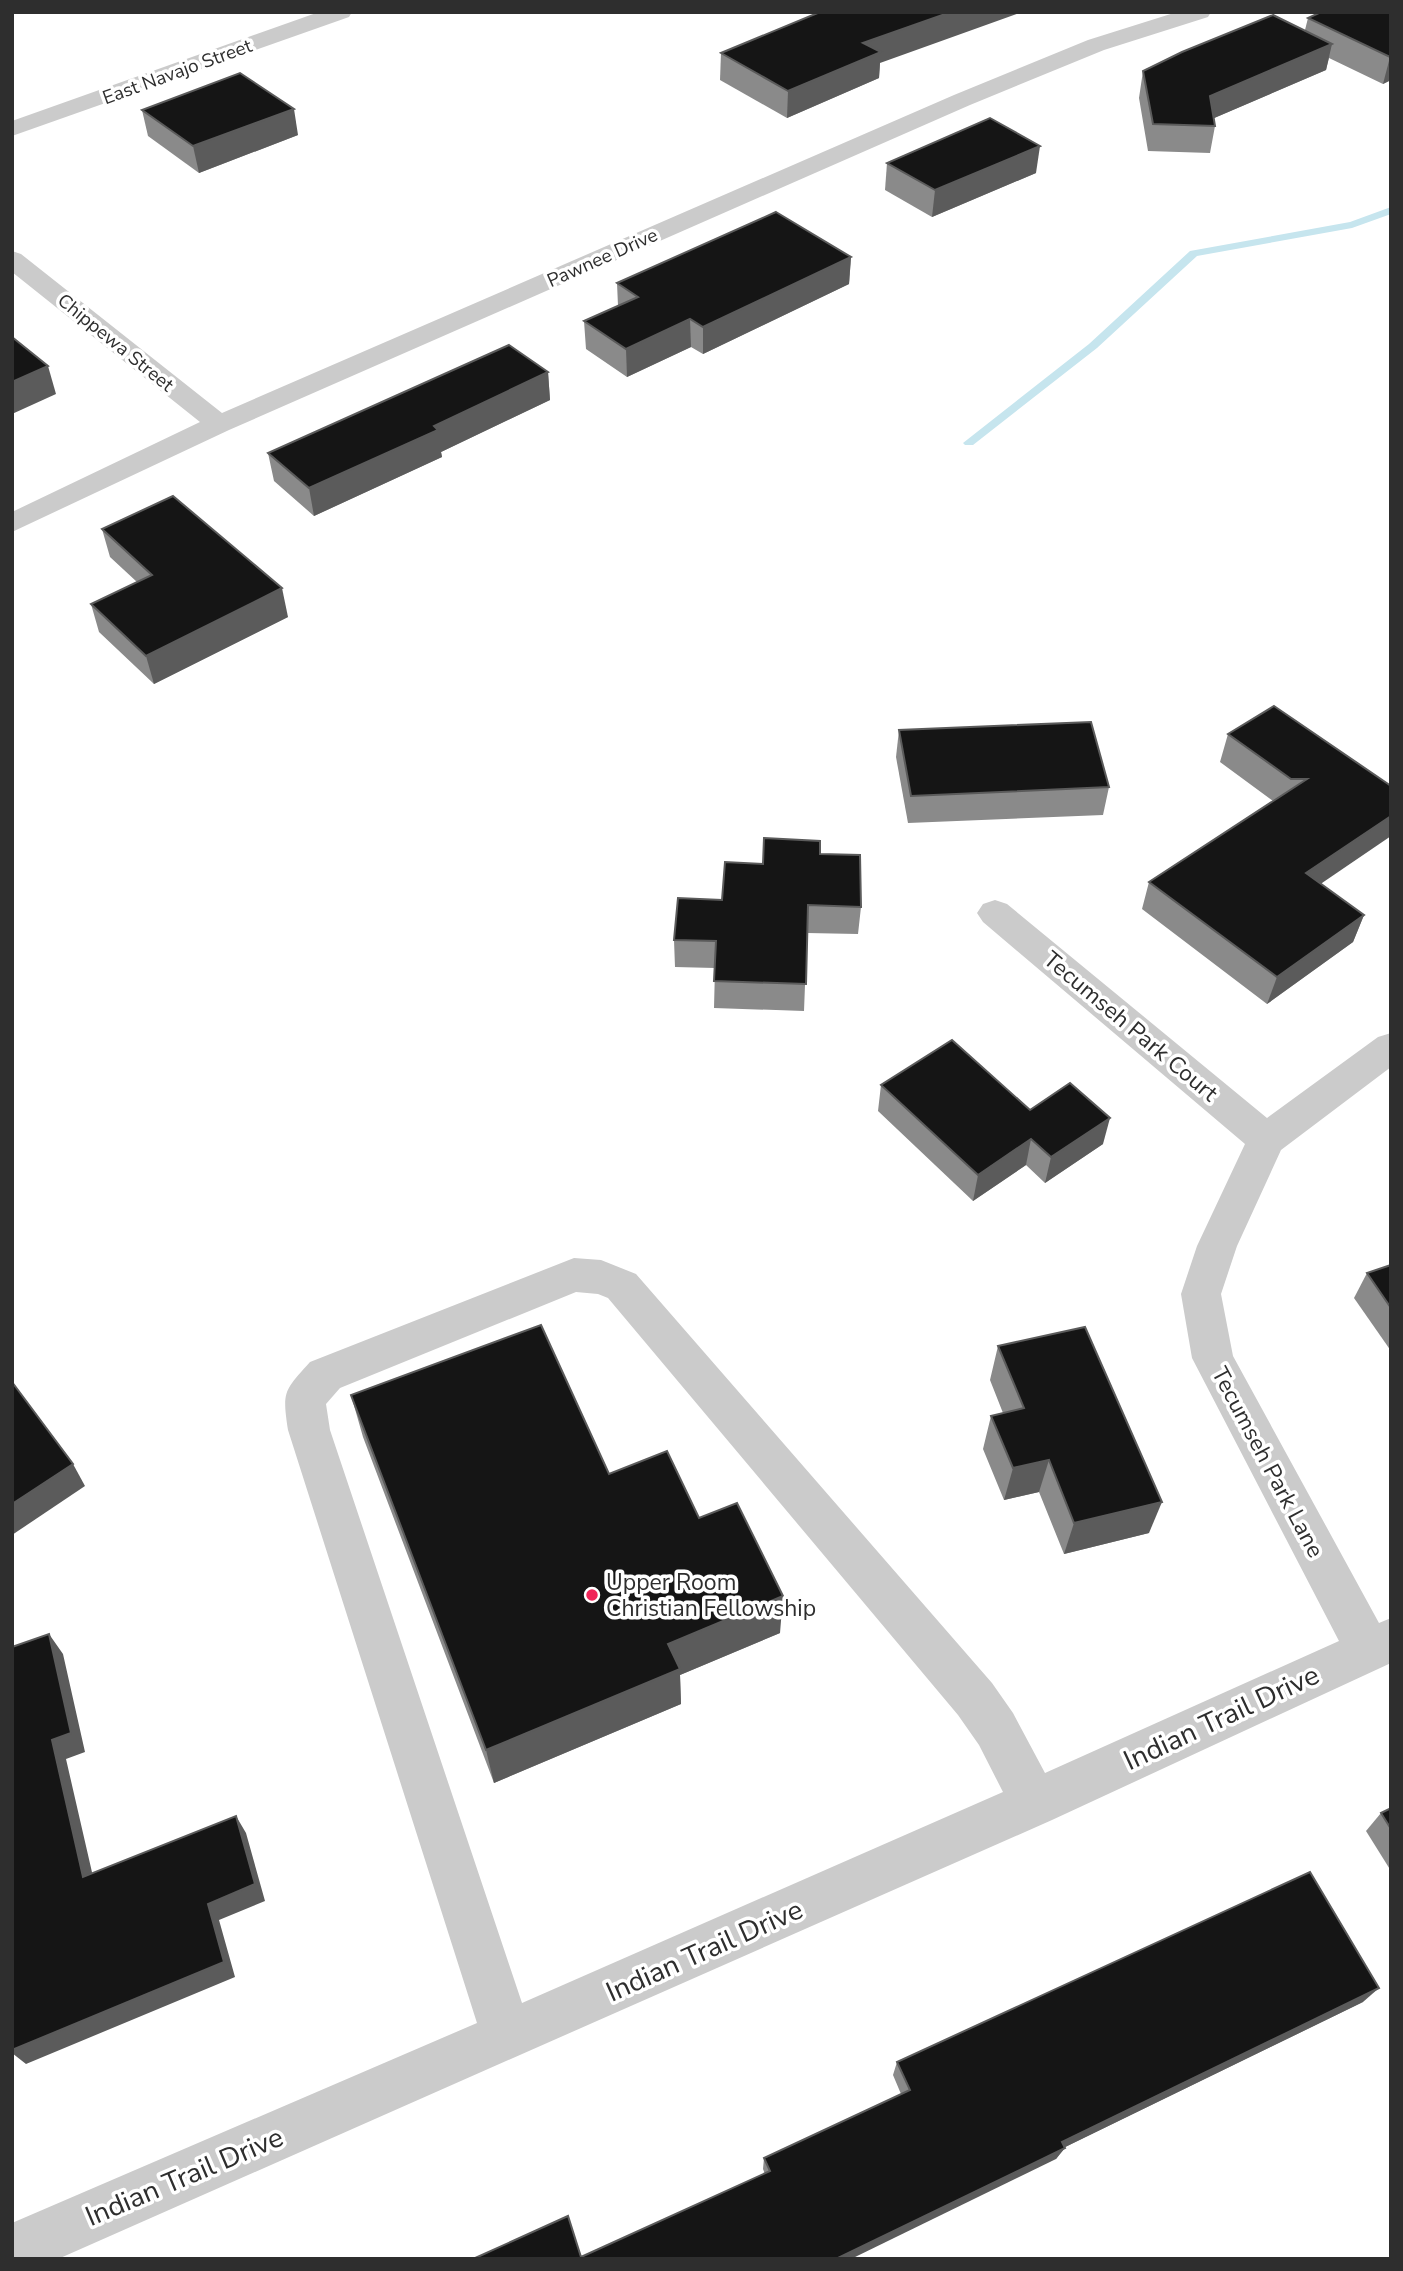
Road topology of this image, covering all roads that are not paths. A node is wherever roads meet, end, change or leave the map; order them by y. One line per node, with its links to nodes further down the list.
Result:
1 (341, 12): 3 (street, East Navajo Street)
2 (1200, 12): 5 (street, Pawnee Drive)
3 (12, 129)
4 (12, 260): 5 (street, Chippewa Street)
5 (219, 424): 6 (street, Pawnee Drive)
6 (12, 523)
7 (995, 913): 9 (street, Tecumseh Park Court)
8 (1391, 1047): 9 (street, Tecumseh Park Lane)
9 (1266, 1140): 10 (street, Tecumseh Park Lane)
10 (1379, 1644): 11 (street, Indian Trail Drive)
11 (1035, 1804): 12 (street, Indian Trail Drive); 12 (street)
12 (507, 2036): 13 (street, Indian Trail Drive)
13 (12, 2251)

